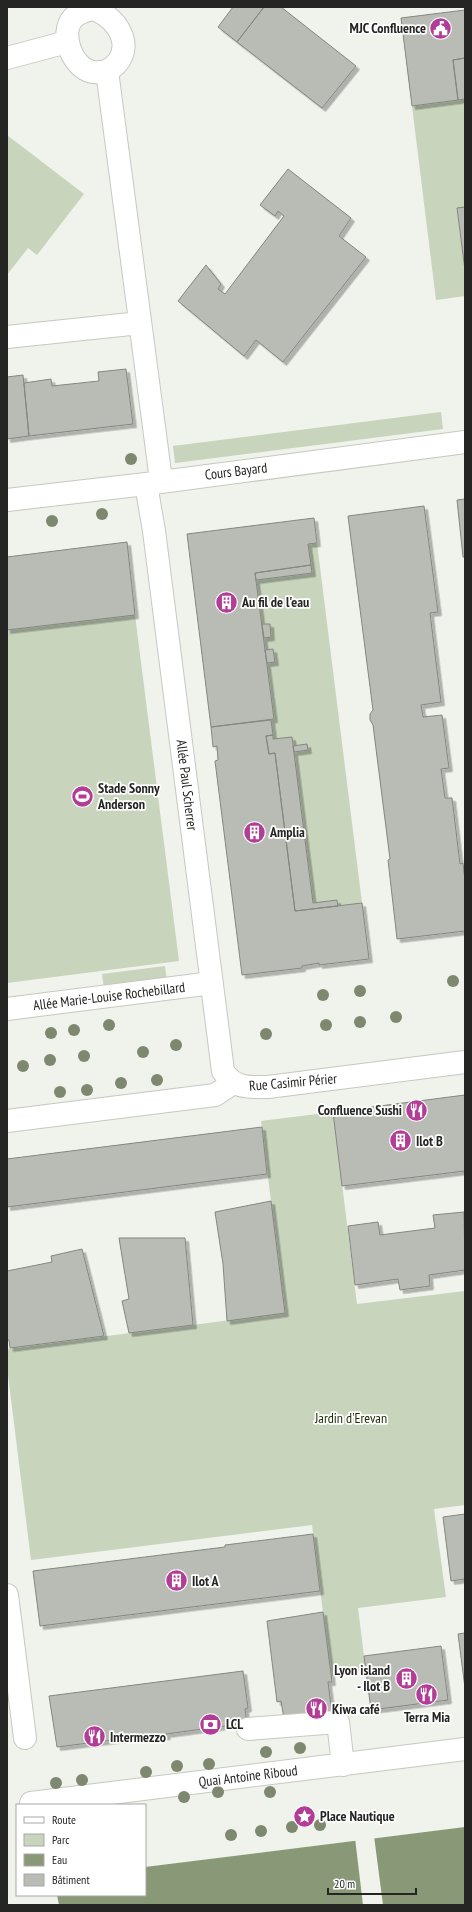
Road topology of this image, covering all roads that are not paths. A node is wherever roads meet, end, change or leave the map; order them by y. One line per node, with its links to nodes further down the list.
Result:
1 (92, 8): 2 (street); 4 (street)
2 (67, 42): 3 (street); 4 (street)
3 (7, 58)
4 (107, 72): 5 (street, Allée Paul Scherrer)
5 (140, 323): 6 (street); 8 (street, Allée Paul Scherrer)
6 (7, 337)
7 (465, 442): 8 (street, Cours Bayard)
8 (154, 482): 9 (street, Cours Bayard); 10 (street, Allée Paul Scherrer)
9 (7, 500)
10 (212, 983): 11 (street, Allée Marie-Louise Rochebillard); 13 (street, Allée Paul Scherrer)
11 (7, 1009)
12 (465, 1062): 13 (street, Rue Casimir Périer)
13 (233, 1083): 14 (street, Rue Casimir Périer)
14 (7, 1121)
15 (7, 1595): 17 (street)
16 (248, 1729): 19 (street)
17 (25, 1738)
18 (465, 1749): 19 (street, Quai Antoine Riboud)
19 (343, 1764): 20 (street, Quai Antoine Riboud)
20 (31, 1802)

